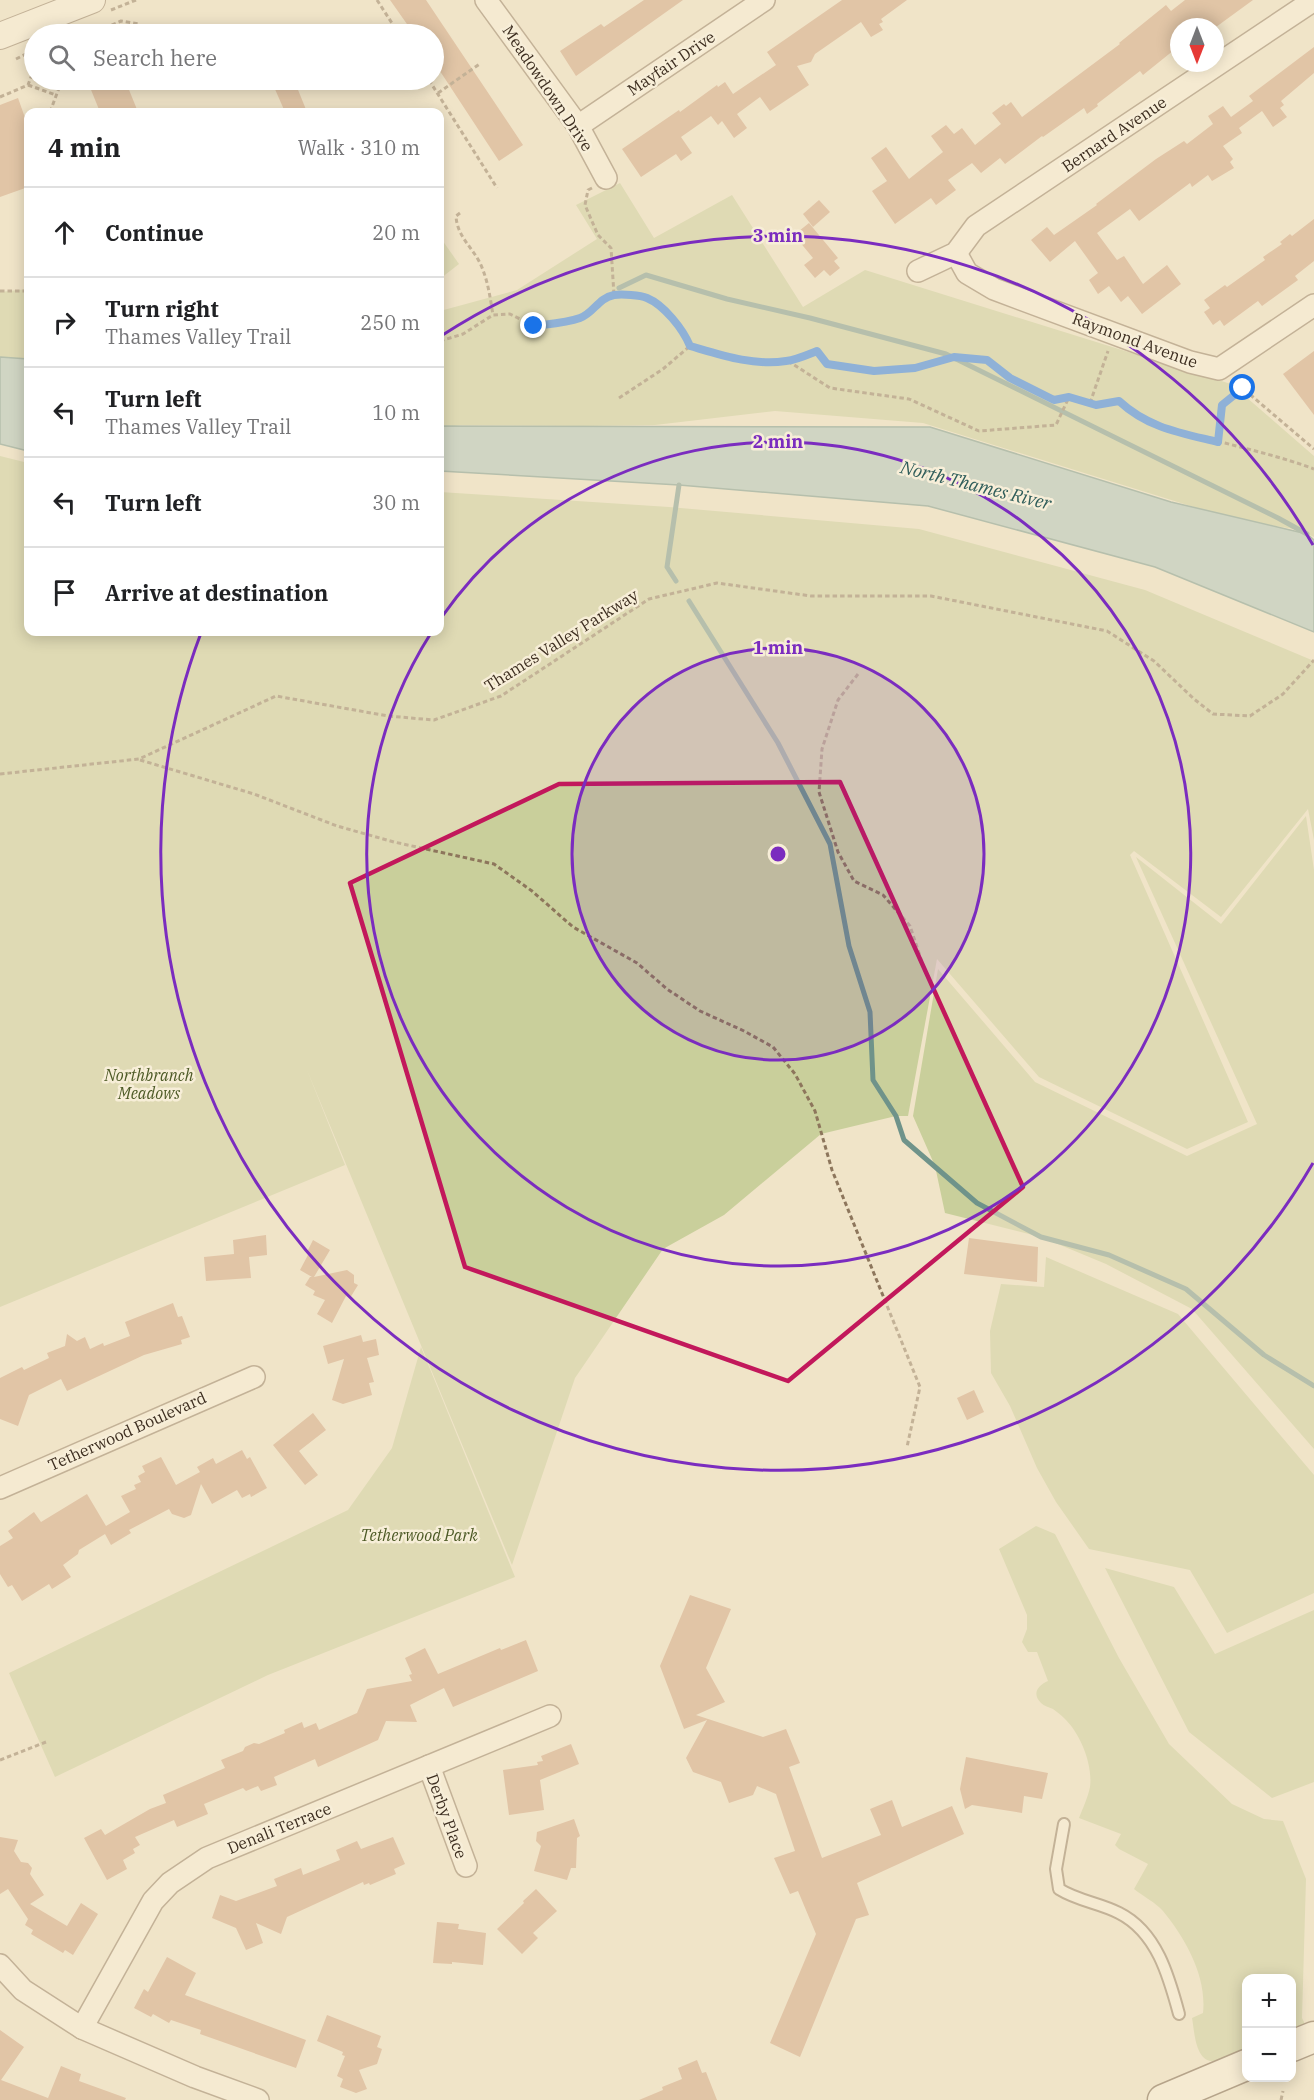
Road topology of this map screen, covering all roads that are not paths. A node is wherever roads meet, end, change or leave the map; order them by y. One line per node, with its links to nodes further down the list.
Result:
1 (92, 0): 5 (street)
2 (486, 0): 8 (street, Meadowdown Drive)
3 (764, 0): 8 (street, Mayfair Drive)
4 (1314, 0): 10 (street, Bernard Avenue)
5 (31, 24)
6 (24, 27): 7 (street)
7 (0, 36)
8 (578, 126): 9 (street, Meadowdown Drive)
9 (606, 178)
10 (956, 253): 11 (street, Bernard Avenue); 12 (street, Raymond Avenue)
11 (918, 271)
12 (1314, 305)
13 (254, 1377): 14 (street, Tetherwood Boulevard)
14 (0, 1488)
15 (550, 1716): 16 (street, Denali Terrace)
16 (429, 1766): 18 (street, Derby Place); 21 (street, Denali Terrace)
17 (1064, 1824): 20 (lane)
18 (465, 1866)
19 (0, 1965): 21 (street)
20 (1179, 2014)
21 (82, 2028): 25 (street)
22 (1314, 2037): 23 (main road)
23 (1296, 2044)
24 (1242, 2067): 26 (main road)
25 (258, 2100)
26 (1163, 2100)

